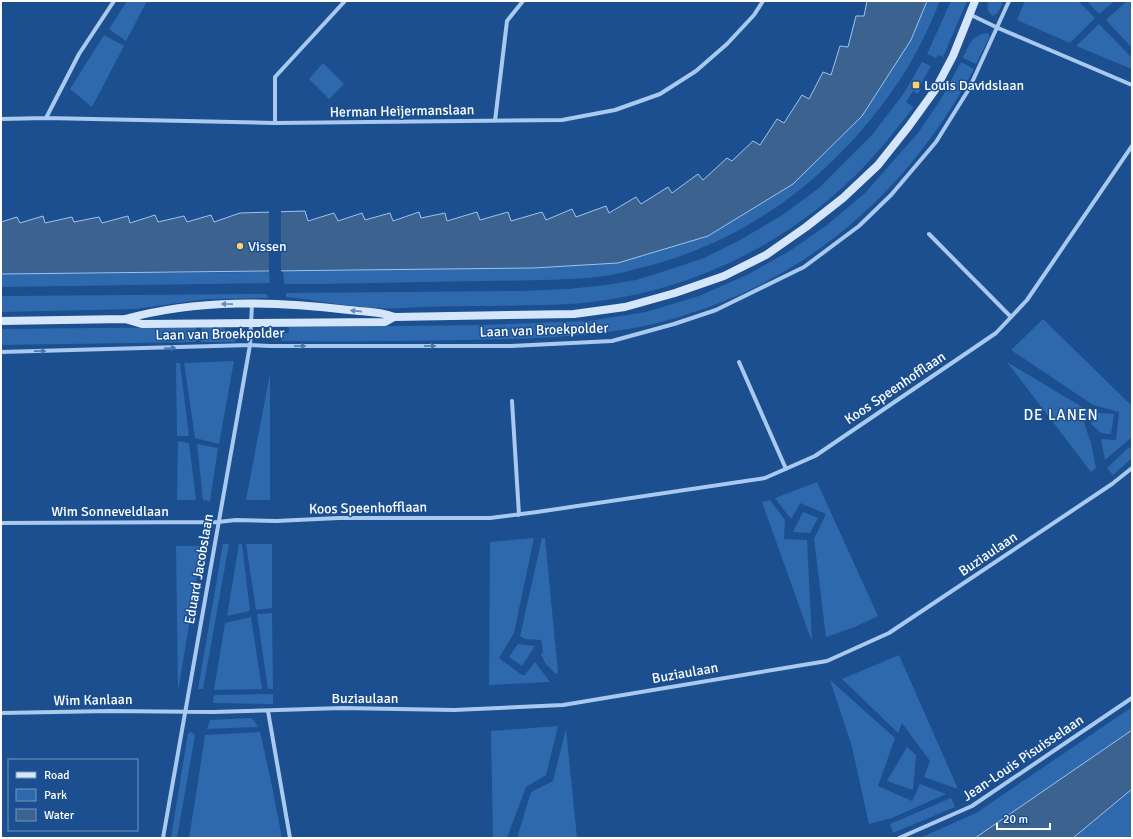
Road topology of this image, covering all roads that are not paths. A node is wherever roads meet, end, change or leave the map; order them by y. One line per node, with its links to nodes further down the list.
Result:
1 (114, 1): 10 (street)
2 (345, 1): 13 (street)
3 (523, 1): 12 (street)
4 (763, 1): 12 (street, Herman Heijermanslaan)
5 (975, 1): 7 (main road, Laan van Broekpolder)
6 (1009, 1): 8 (street, Laan van Broekpolder)
7 (969, 14): 8 (street); 17 (main road, Laan van Broekpolder)
8 (998, 28): 9 (street); 22 (street, Laan van Broekpolder, one-way to 8)
9 (1132, 85)
10 (46, 118): 11 (street, Herman Heijermanslaan); 13 (street, Herman Heijermanslaan)
11 (1, 119)
12 (495, 121): 13 (street, Herman Heijermanslaan)
13 (275, 123)
14 (1132, 146): 18 (street, Koos Speenhofflaan)
15 (929, 234): 18 (street)
16 (252, 304): 17 (main road, Laan van Broekpolder, one-way to 16); 19 (main road, Laan van Broekpolder, one-way to 19); 21 (street, Eduard Jacobslaan)
17 (394, 317): 21 (main road, Laan van Broekpolder)
18 (1012, 317): 27 (street, Koos Speenhofflaan)
19 (125, 319): 20 (main road, Laan van Broekpolder); 21 (main road, Laan van Broekpolder)
20 (1, 321)
21 (251, 323): 22 (street, Eduard Jacobslaan)
22 (250, 345): 23 (street, Laan van Broekpolder, one-way to 22); 29 (street, Eduard Jacobslaan)
23 (1, 352)
24 (739, 362): 27 (street)
25 (512, 402): 28 (street)
26 (1132, 468): 33 (street, Buziaulaan)
27 (786, 469): 28 (street, Koos Speenhofflaan)
28 (519, 515): 29 (street, Koos Speenhofflaan)
29 (218, 522): 30 (street, Wim Sonneveldlaan); 32 (street, Eduard Jacobslaan)
30 (1, 523)
31 (1132, 698): 37 (street, Jean-Louis Pisuisselaan)
32 (186, 711): 33 (street, Buziaulaan); 34 (street, Wim Kanlaan); 35 (street, Eduard Jacobslaan)
33 (268, 711): 36 (street)
34 (1, 713)
35 (163, 838)
36 (290, 838)
37 (899, 838)

